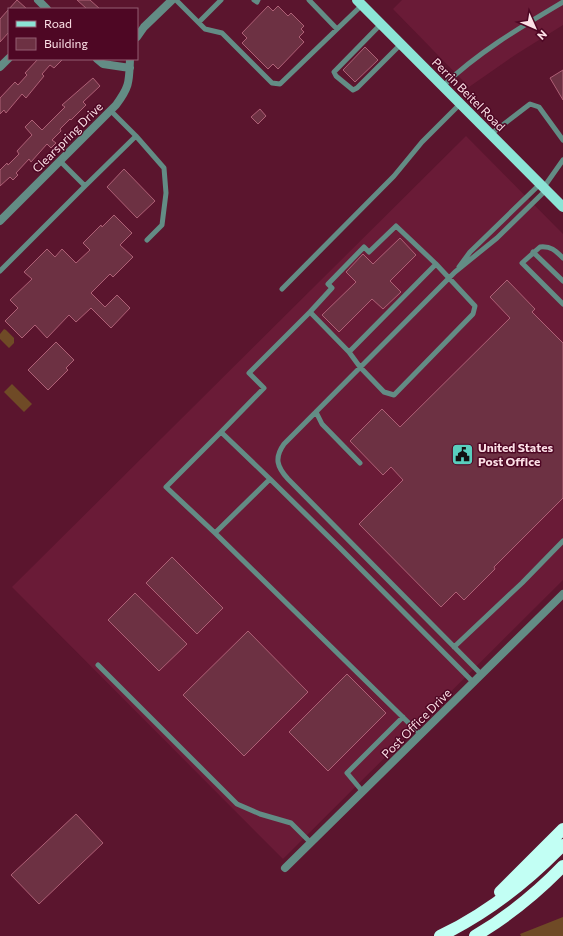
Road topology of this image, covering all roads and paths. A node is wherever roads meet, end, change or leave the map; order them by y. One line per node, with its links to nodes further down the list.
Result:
1 (38, 0): 10 (street)
2 (172, 0): 14 (street)
3 (176, 0): 11 (lane)
4 (221, 0): 11 (lane)
5 (254, 0): 6 (lane)
6 (258, 0)
7 (309, 0): 13 (lane)
8 (359, 2): 12 (main road, Perrin Beitel Road); 13 (lane)
9 (563, 2): 21 (lane)
10 (46, 8)
11 (199, 22): 13 (lane)
12 (381, 24): 15 (main road, Perrin Beitel Road); 15 (lane)
13 (337, 29)
14 (138, 36)
15 (401, 44): 21 (main road, Perrin Beitel Road)
16 (8, 59): 19 (street)
17 (98, 60): 20 (street)
18 (130, 60): 20 (street, Clearspring Drive)
19 (0, 67)
20 (130, 68): 23 (street, Clearspring Drive)
21 (443, 86): 22 (main road, Perrin Beitel Road)
22 (460, 104): 24 (main road, Perrin Beitel Road); 41 (lane)
23 (111, 111): 25 (lane); 28 (street, Clearspring Drive)
24 (491, 134): 26 (lane); 30 (main road, Perrin Beitel Road)
25 (136, 136): 29 (lane); 33 (lane)
26 (563, 140)
27 (563, 160): 30 (lane)
28 (60, 162): 29 (lane); 32 (street, Clearspring Drive)
29 (85, 186): 37 (lane)
30 (543, 187): 31 (main road, Perrin Beitel Road); 38 (lane); 38 (lane)
31 (563, 207)
32 (0, 221)
33 (147, 240)
34 (533, 252): 35 (lane); 40 (lane); 42 (lane)
35 (563, 258)
36 (436, 264): 39 (lane); 43 (lane); 44 (lane)
37 (0, 271)
38 (455, 272): 39 (lane)
39 (450, 278): 45 (lane); 45 (lane)
40 (563, 281)
41 (282, 289)
42 (563, 304)
43 (310, 312): 44 (lane); 47 (lane)
44 (349, 352): 45 (lane)
45 (360, 367): 46 (lane)
46 (316, 412): 48 (lane); 53 (lane)
47 (221, 432): 49 (lane); 50 (lane)
48 (360, 462)
49 (270, 479): 50 (lane); 56 (lane)
50 (215, 533): 57 (lane)
51 (563, 541): 53 (lane)
52 (563, 594): 55 (street, Post Office Drive)
53 (454, 647): 55 (lane)
54 (98, 665): 61 (lane)
55 (482, 674): 56 (street, Post Office Drive)
56 (474, 683): 58 (street, Post Office Drive)
57 (403, 717): 58 (lane); 59 (lane)
58 (421, 735): 59 (street, Post Office Drive)
59 (363, 792): 61 (street, Post Office Drive)
60 (563, 829): 65 (highway)
61 (311, 843): 63 (street, Post Office Drive)
62 (563, 845): 65 (highway)
63 (285, 868)
64 (561, 868): 67 (highway)
65 (478, 914): 66 (highway)
66 (440, 936)
67 (475, 936)

